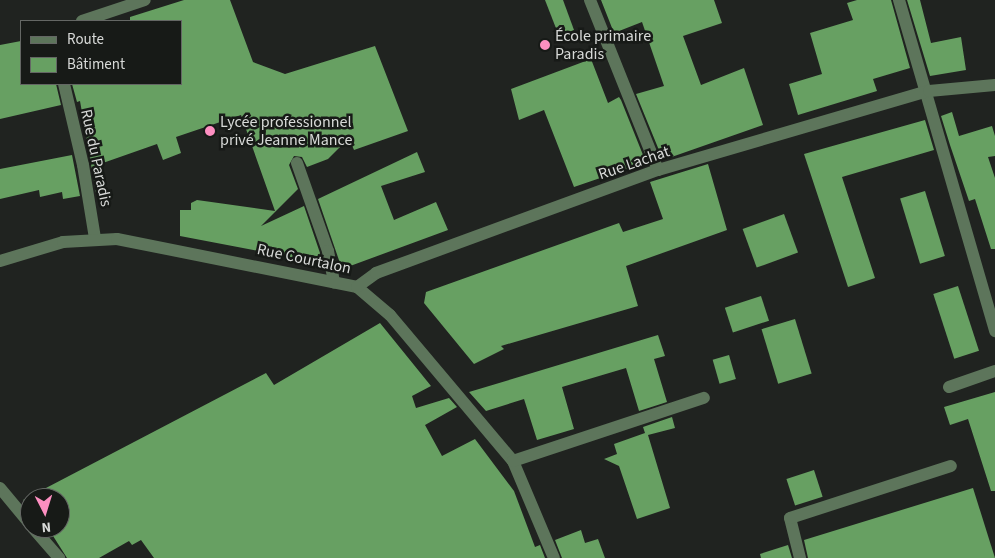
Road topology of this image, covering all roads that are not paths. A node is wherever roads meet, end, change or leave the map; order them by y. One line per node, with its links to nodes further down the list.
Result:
1 (145, 0): 4 (street)
2 (590, 0): 9 (street)
3 (899, 0): 7 (street)
4 (85, 20)
5 (64, 85): 10 (street, Rue du Paradis)
6 (994, 88): 7 (street, Rue Lachat)
7 (927, 91): 9 (street, Rue Lachat); 14 (street)
8 (297, 163): 12 (street)
9 (658, 170): 13 (street, Rue Lachat)
10 (95, 238): 11 (street, Rue Courtalon); 12 (street, Rue Courtalon)
11 (0, 261)
12 (334, 282): 13 (street, Rue Courtalon)
13 (357, 287): 18 (street, Rue Courtalon)
14 (995, 331)
15 (995, 371): 16 (street)
16 (949, 387)
17 (704, 398): 18 (street)
18 (513, 460): 24 (street, Rue Courtalon)
19 (951, 466): 25 (street)
20 (0, 488): 21 (street)
21 (20, 512)
22 (42, 538): 23 (street)
23 (59, 558)
24 (554, 558)
25 (800, 558)

